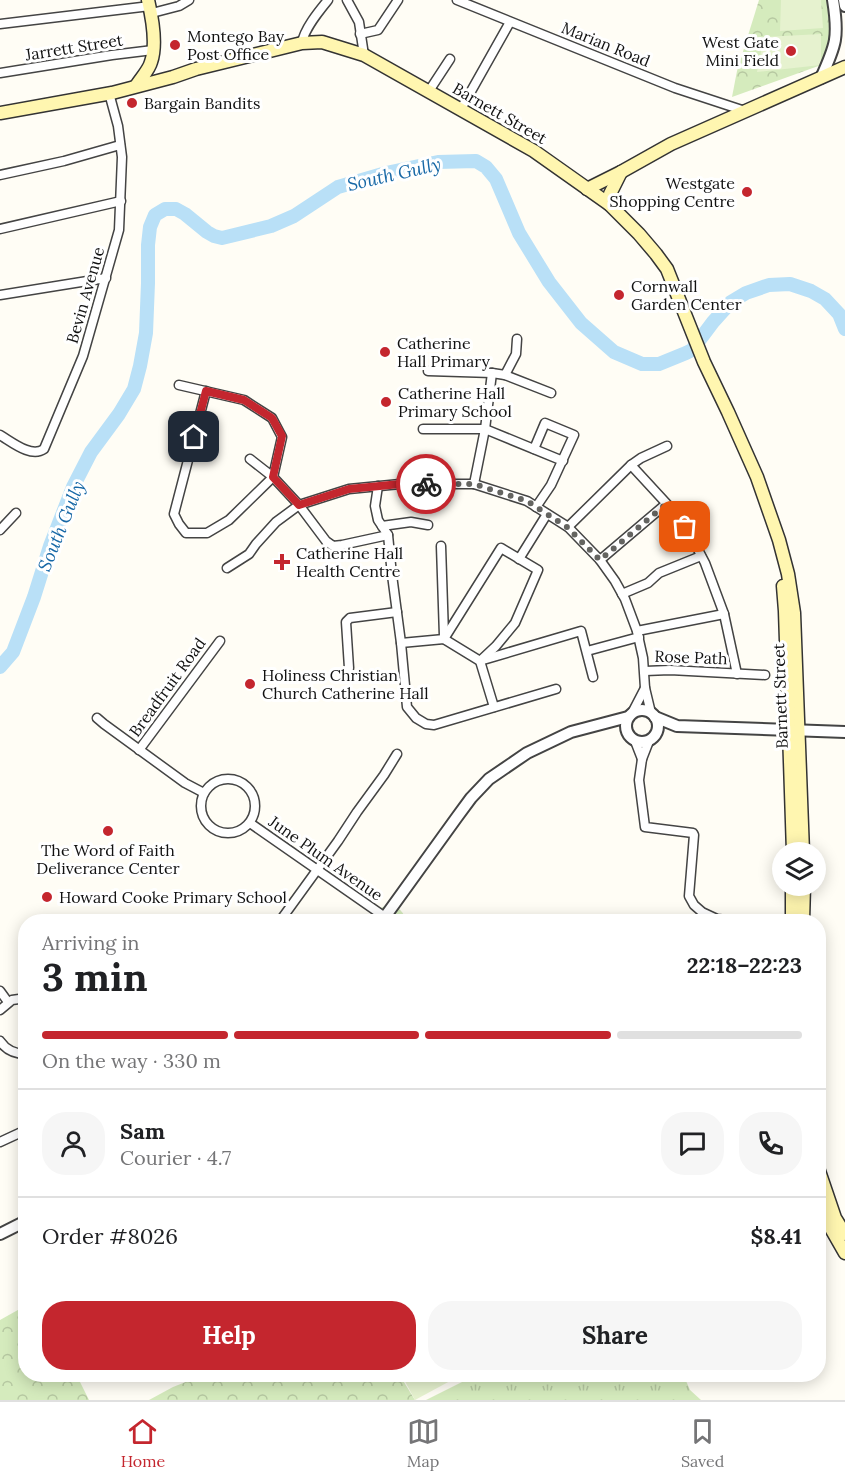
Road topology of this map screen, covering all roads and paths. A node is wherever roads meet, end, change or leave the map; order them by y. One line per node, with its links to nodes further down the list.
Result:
1 (189, 0): 9 (street)
2 (328, 0): 13 (street)
3 (348, 0): 12 (street)
4 (398, 0): 12 (street)
5 (457, 0): 7 (street, Marian Road)
6 (844, 0): 8 (street)
7 (469, 2): 10 (street, Marian Road)
8 (837, 5): 20 (street)
9 (150, 6): 11 (street); 15 (main road)
10 (510, 22): 24 (street); 25 (street, Marian Road)
11 (0, 24)
12 (360, 34): 14 (street)
13 (302, 43): 14 (main road, Barnett Street); 19 (main road, Barnett Street)
14 (364, 55): 22 (main road, Barnett Street)
15 (152, 56): 18 (street, Jarrett Street); 19 (main road); 21 (main road)
16 (450, 59): 22 (street)
17 (845, 67): 20 (main road)
18 (0, 73)
19 (173, 77): 21 (main road, Barnett Street)
20 (820, 78): 25 (main road)
21 (136, 86): 23 (main road, Barnett Street)
22 (429, 91): 24 (main road, Barnett Street)
23 (109, 93): 26 (main road, Barnett Street); 27 (street, Bevin Avenue)
24 (461, 109): 30 (main road, Barnett Street)
25 (745, 111): 28 (main road)
26 (0, 113)
27 (120, 145): 29 (street); 31 (street, Bevin Avenue)
28 (621, 172): 30 (main road); 32 (main road)
29 (0, 175)
30 (586, 189): 32 (main road, Barnett Street)
31 (121, 201): 33 (street); 34 (street, Bevin Avenue)
32 (609, 204): 91 (main road, Barnett Street)
33 (0, 229)
34 (106, 278): 35 (street); 45 (street, Bevin Avenue)
35 (0, 295)
36 (517, 339): 39 (street)
37 (428, 371): 38 (street)
38 (492, 374): 39 (street); 44 (street)
39 (505, 375): 42 (street)
40 (179, 385): 41 (street)
41 (206, 391): 51 (street); 51 (street)
42 (551, 393)
43 (423, 429): 44 (street)
44 (485, 429): 47 (street); 52 (street)
45 (0, 435)
46 (667, 446): 50 (street)
47 (534, 449): 49 (street); 49 (street)
48 (249, 459): 51 (street)
49 (563, 461): 56 (street)
50 (631, 465): 54 (street); 61 (street)
51 (273, 477): 55 (street)
52 (474, 484): 53 (street); 56 (street)
53 (378, 486): 55 (street); 60 (street)
54 (666, 504): 65 (street); 67 (street)
55 (299, 505): 63 (street); 68 (street)
56 (536, 507): 58 (street)
57 (16, 513): 62 (street)
58 (547, 514): 61 (street); 66 (street)
59 (428, 525): 60 (street)
60 (382, 526): 63 (street)
61 (567, 527): 67 (street)
62 (0, 530)
63 (388, 535): 70 (street)
64 (441, 546): 73 (street)
65 (701, 556): 69 (street); 71 (street)
66 (519, 559): 73 (street); 77 (street)
67 (600, 560): 69 (street)
68 (227, 568)
69 (622, 594): 72 (street)
70 (397, 612): 75 (street); 78 (street)
71 (724, 614): 72 (street); 80 (street)
72 (638, 634): 76 (street); 79 (street)
73 (444, 639): 75 (street); 77 (street)
74 (220, 641): 95 (street, Breadfruit Road)
75 (401, 643): 85 (street)
76 (586, 651): 77 (street); 82 (street)
77 (480, 661): 85 (street)
78 (349, 668)
79 (645, 671): 80 (street, Rose Path); 83 (street)
80 (737, 674): 81 (street, Rose Path)
81 (765, 675)
82 (593, 677)
83 (645, 688): 86 (street); 87 (street)
84 (556, 689): 85 (street)
85 (494, 707)
86 (630, 715): 87 (street); 89 (street); 93 (street)
87 (653, 715): 90 (street); 94 (street)
88 (97, 718): 95 (street)
89 (606, 723): 93 (street); 107 (street)
90 (677, 726): 91 (street); 94 (street)
91 (793, 730): 92 (street); 100 (main road, Barnett Street); 101 (main road, Barnett Street)
92 (845, 732)
93 (631, 738): 94 (street); 97 (street)
94 (652, 739): 97 (street)
95 (140, 750): 98 (street)
96 (396, 754): 102 (street)
97 (642, 759): 108 (street)
98 (204, 793): 99 (street); 99 (street)
99 (250, 823): 102 (street, June Plum Avenue)
100 (792, 842)
101 (802, 842)
102 (316, 870): 105 (street); 106 (street, June Plum Avenue)
103 (792, 896): 109 (main road)
104 (804, 896): 110 (main road)
105 (285, 914)
106 (376, 914)
107 (387, 914)
108 (706, 914)
109 (792, 914)
110 (803, 914)
111 (0, 991): 113 (street)
112 (18, 999): 113 (street)
113 (8, 1002): 114 (street)
114 (0, 1010)
115 (0, 1041): 116 (street)
116 (18, 1054)
117 (18, 1134): 118 (street)
118 (0, 1142)
119 (826, 1192): 123 (main road)
120 (826, 1218): 124 (main road)
121 (18, 1225): 122 (street)
122 (0, 1234)
123 (845, 1234)
124 (845, 1253)

